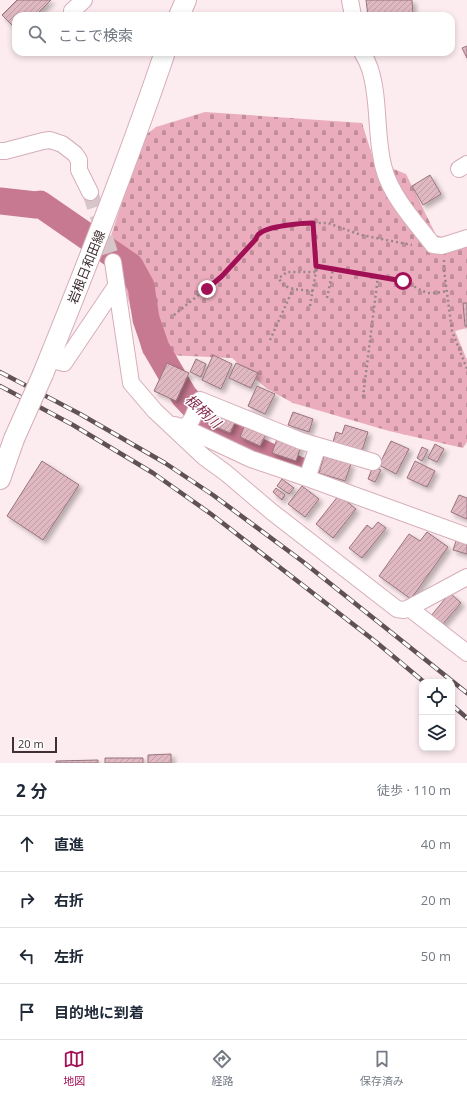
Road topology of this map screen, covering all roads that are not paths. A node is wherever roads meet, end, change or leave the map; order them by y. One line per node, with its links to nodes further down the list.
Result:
1 (186, 0): 3 (main road)
2 (350, 0): 4 (street)
3 (181, 12)
4 (352, 12)
5 (164, 56): 12 (main road, 岩根日和田線)
6 (364, 56): 9 (street)
7 (0, 151): 8 (street)
8 (90, 192)
9 (467, 238)
10 (113, 262): 11 (street)
11 (116, 286): 12 (street); 14 (street)
12 (46, 367): 18 (main road, 岩根日和田線, bridge)
13 (189, 423): 14 (street); 15 (street); 17 (street)
14 (168, 424): 21 (street)
15 (317, 450): 16 (street); 17 (street)
16 (373, 462)
17 (307, 478): 19 (street)
18 (0, 479)
19 (467, 536)
20 (467, 577): 21 (street)
21 (409, 608): 22 (street)
22 (467, 653)

